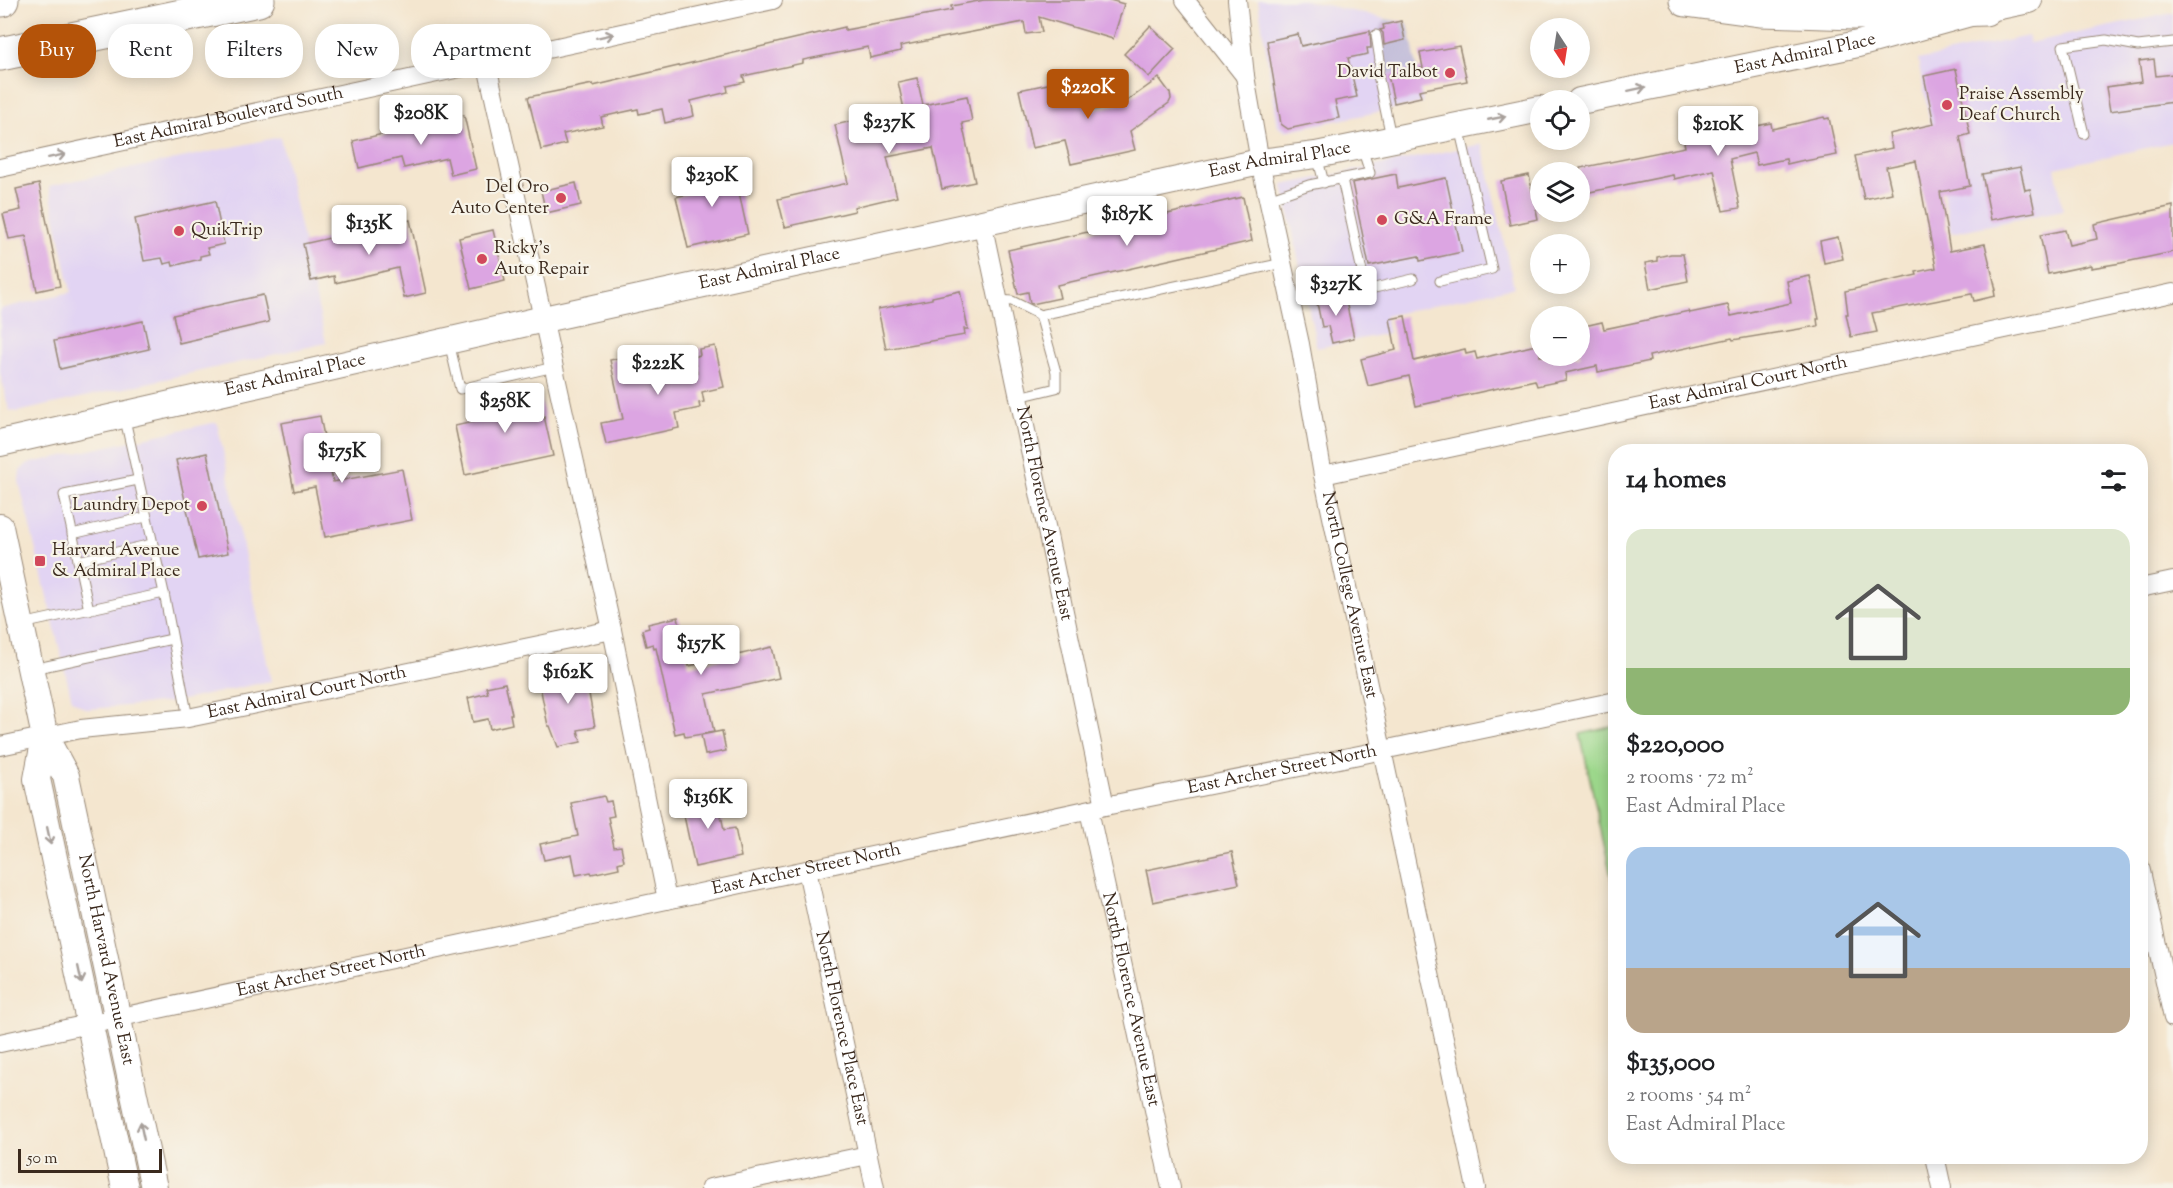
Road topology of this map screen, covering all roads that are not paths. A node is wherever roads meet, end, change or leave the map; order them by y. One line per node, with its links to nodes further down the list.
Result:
1 (258, 0): 11 (highway)
2 (773, 0): 10 (street, East Admiral Boulevard South, one-way to 2)
3 (1185, 0): 12 (street)
4 (1237, 0): 12 (street, North College Avenue East)
5 (1686, 0): 7 (highway)
6 (2029, 0): 7 (main road, East Admiral Place)
7 (1985, 9): 15 (main road, East Admiral Place, one-way to 7)
8 (1376, 35): 19 (lane)
9 (2173, 42): 18 (lane)
10 (552, 47)
11 (0, 54)
12 (1245, 76): 22 (street, North College Avenue East)
13 (411, 78): 23 (street, East Admiral Boulevard South, one-way to 13)
14 (490, 78): 34 (street)
15 (1590, 99)
16 (1530, 111): 17 (main road, East Admiral Place, one-way to 16)
17 (1459, 125): 19 (main road, East Admiral Place); 30 (lane)
18 (2084, 134)
19 (1391, 140): 20 (main road, East Admiral Place)
20 (1361, 146): 21 (main road, East Admiral Place); 24 (lane)
21 (1316, 155): 22 (main road, East Admiral Place); 25 (lane)
22 (1260, 162): 26 (street, North College Avenue East); 27 (main road, East Admiral Place)
23 (0, 168)
24 (1342, 179): 25 (lane); 29 (lane)
25 (1324, 183): 26 (lane)
26 (1268, 199): 28 (street, North College Avenue East)
27 (982, 222): 32 (street, North Florence Avenue East); 34 (main road, East Admiral Place)
28 (1282, 263): 33 (lane); 40 (street, North College Avenue East)
29 (1413, 279)
30 (1440, 281)
31 (2173, 293): 40 (street, East Admiral Court North)
32 (998, 300): 33 (lane); 37 (street, North Florence Avenue East)
33 (1040, 315): 37 (lane)
34 (544, 320): 35 (main road, East Admiral Place); 36 (street)
35 (449, 341): 36 (lane); 38 (main road, East Admiral Place)
36 (554, 368): 52 (street)
37 (1019, 397): 60 (street, North Florence Avenue East)
38 (123, 414): 39 (main road, East Admiral Place); 41 (lane)
39 (0, 443)
40 (1323, 475): 59 (street, North College Avenue East)
41 (138, 480): 42 (lane); 44 (lane)
42 (146, 517): 44 (lane); 45 (lane)
43 (0, 527): 51 (main road, North Harvard Avenue East)
44 (72, 534): 46 (lane)
45 (152, 544): 46 (lane); 49 (lane)
46 (78, 561): 50 (lane)
47 (2173, 581): 48 (street)
48 (2148, 586)
49 (164, 594): 50 (lane); 53 (lane)
50 (89, 610): 51 (lane)
51 (21, 624): 54 (main road, North Harvard Avenue East)
52 (612, 630): 56 (street, East Admiral Court North); 62 (street)
53 (172, 639): 54 (lane); 56 (lane)
54 (31, 670): 57 (main road, North Harvard Avenue East)
55 (1608, 705): 59 (street, East Archer Street North)
56 (188, 718): 57 (street, East Admiral Court North)
57 (45, 737): 58 (street, East Admiral Court North); 65 (main road, North Harvard Avenue East); 66 (main road, North Harvard Avenue East, one-way to 66)
58 (0, 746)
59 (1382, 751): 60 (street, East Archer Street North); 75 (street, North College Avenue East)
60 (1097, 808): 61 (street, East Archer Street North); 74 (street, North Florence Avenue East)
61 (807, 870): 62 (street, East Archer Street North); 68 (street, North Florence Place East)
62 (667, 900): 65 (street, East Archer Street North)
63 (2148, 904): 64 (street)
64 (2173, 1018)
65 (118, 1019): 66 (street, East Archer Street North); 71 (main road, North Harvard Avenue East, one-way to 65)
66 (91, 1025): 67 (street, East Archer Street North); 70 (main road, North Harvard Avenue East)
67 (0, 1043)
68 (868, 1155): 72 (street); 73 (street, North Florence Place East)
69 (1937, 1164): 76 (street)
70 (125, 1188)
71 (154, 1188)
72 (710, 1188)
73 (875, 1188)
74 (1171, 1188)
75 (1476, 1188)
76 (1942, 1188)

